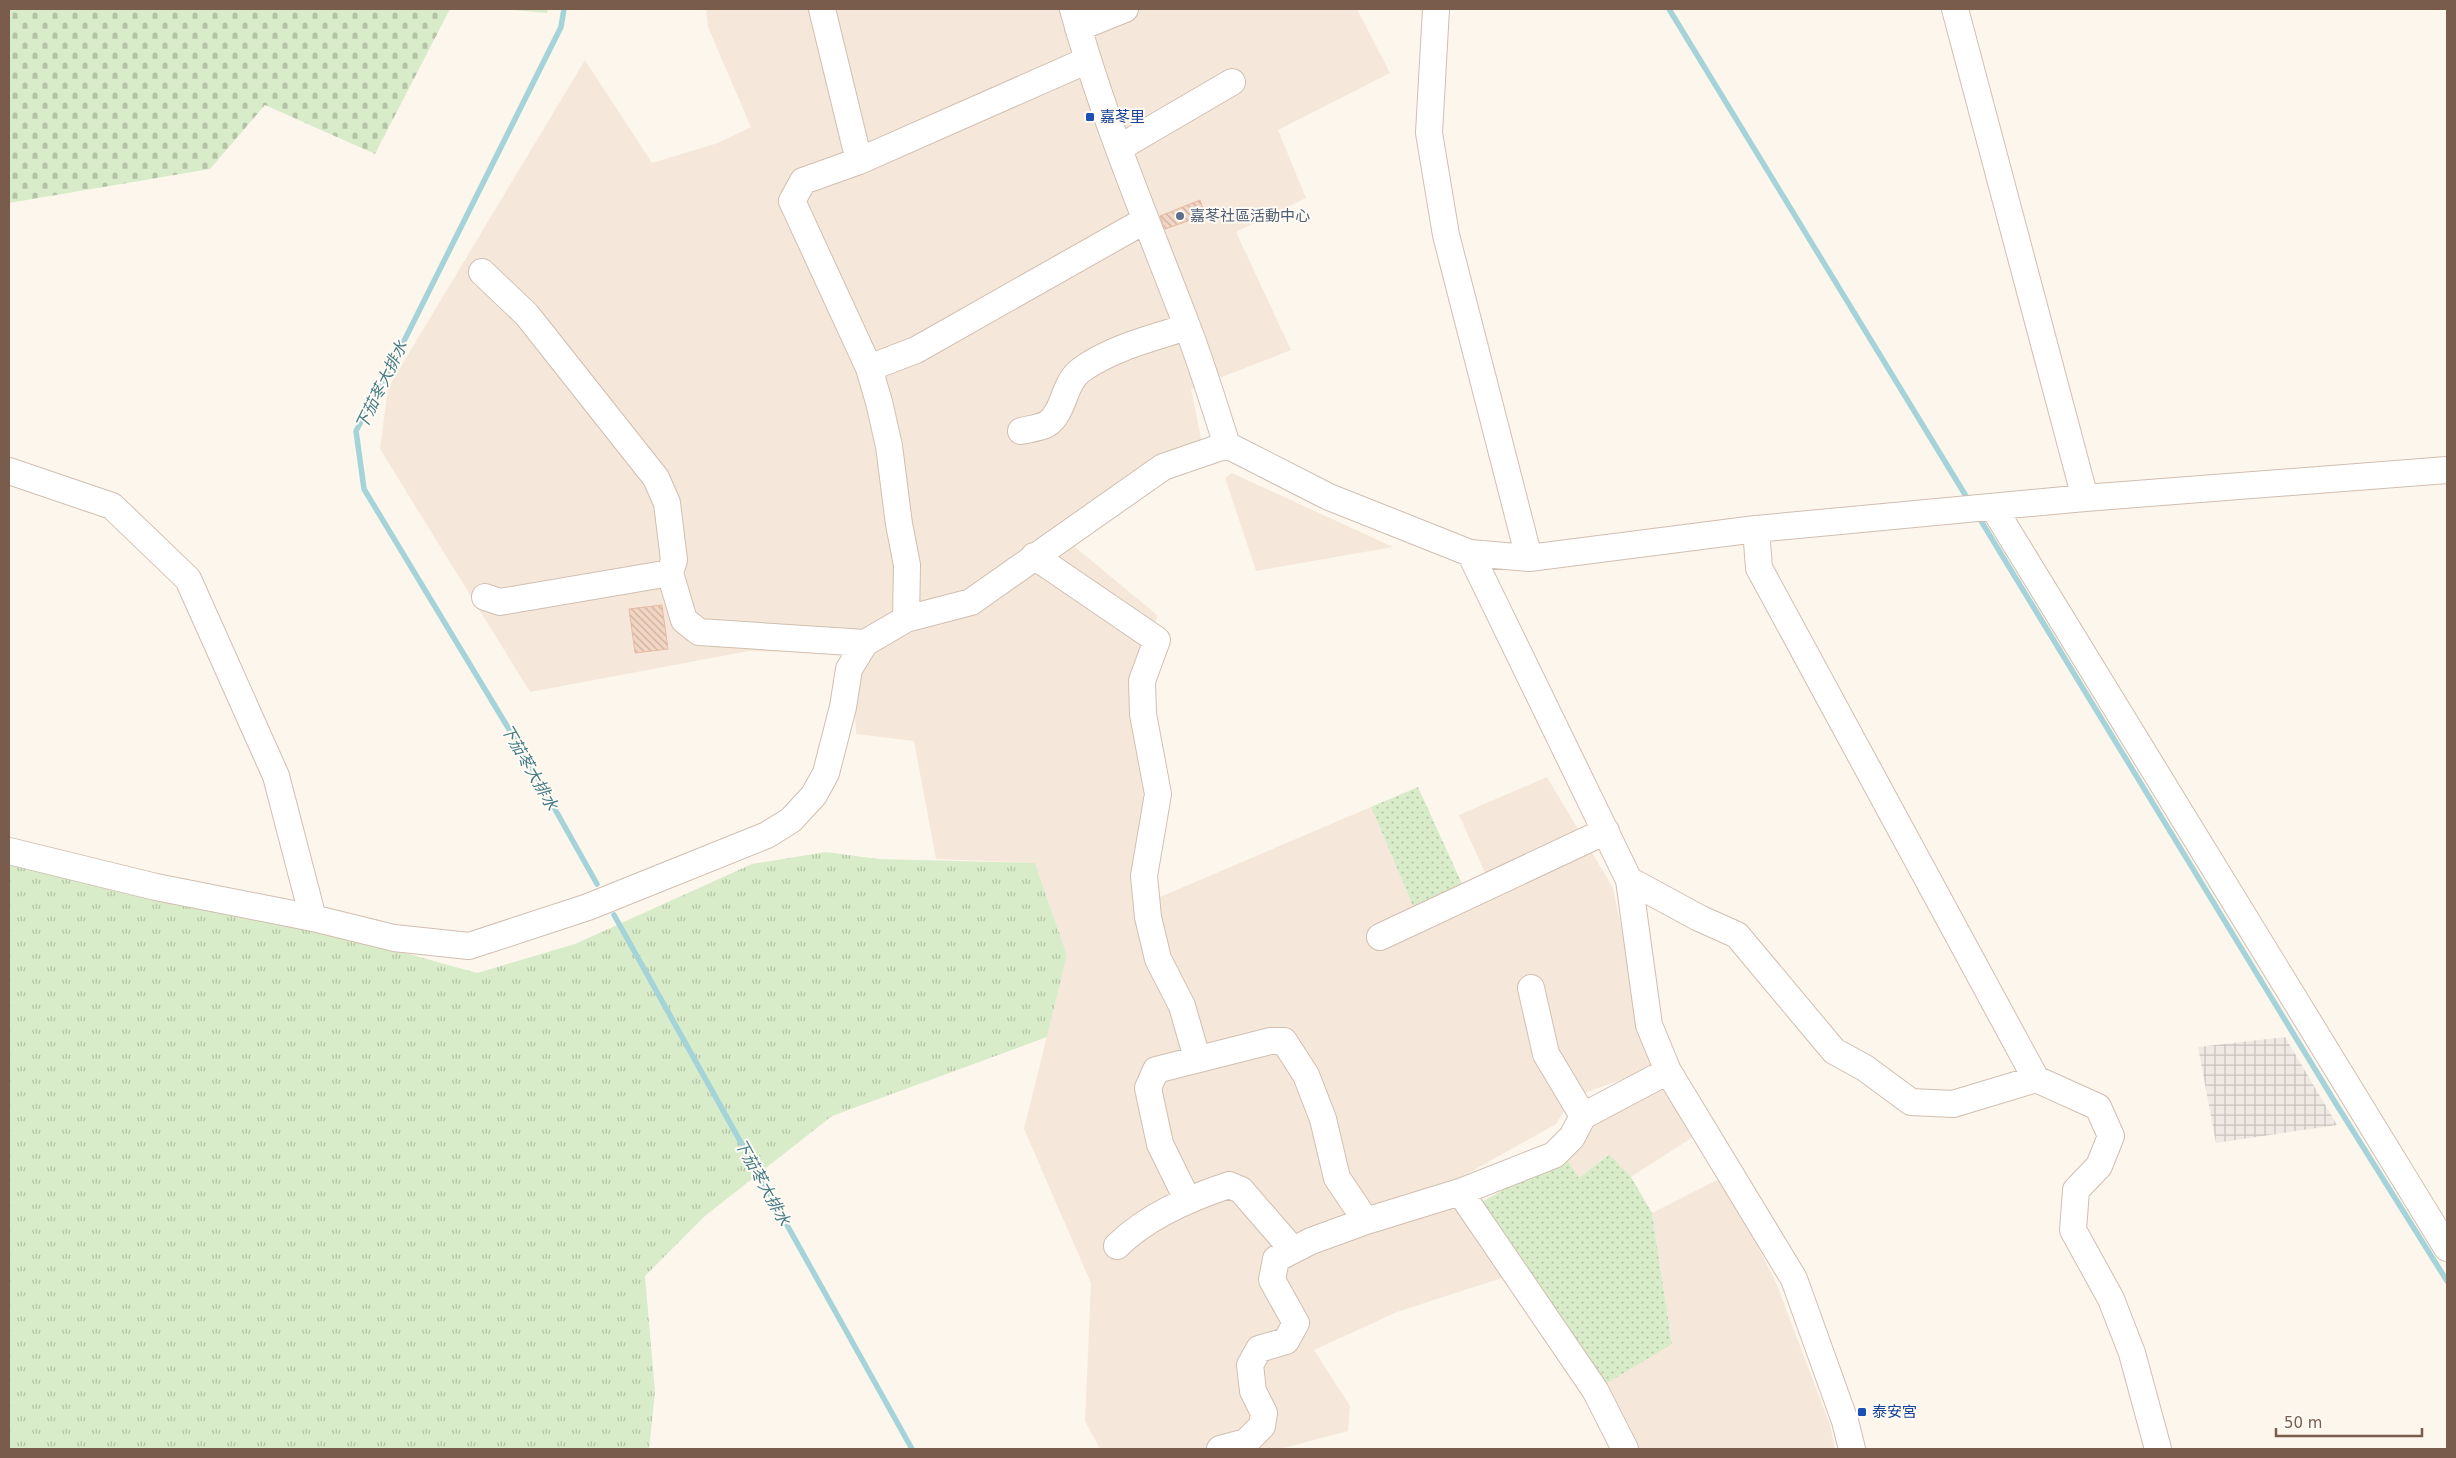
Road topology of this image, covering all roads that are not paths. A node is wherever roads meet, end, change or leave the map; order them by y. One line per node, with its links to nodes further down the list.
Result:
1 (822, 9): 9 (street)
2 (1125, 9): 5 (street)
3 (1436, 9): 23 (street)
4 (1955, 9): 18 (street)
5 (1076, 18): 6 (street)
6 (1088, 60): 8 (street); 9 (street)
7 (1232, 82): 8 (street)
8 (1119, 148): 10 (street)
9 (859, 161): 13 (street)
10 (1144, 221): 12 (street); 13 (street)
11 (482, 272): 24 (street)
12 (1187, 327): 14 (street); 15 (street)
13 (869, 368): 26 (street)
14 (1021, 431)
15 (1227, 444): 21 (street); 22 (street)
16 (2447, 470): 18 (street)
17 (9, 471): 31 (street)
18 (2085, 498): 19 (street)
19 (1993, 507): 20 (street); 42 (street)
20 (1756, 529): 23 (street); 36 (street)
21 (1470, 553): 23 (street); 28 (street)
22 (1034, 556): 26 (street); 34 (street)
23 (1529, 558)
24 (670, 573): 25 (street); 27 (street)
25 (485, 597)
26 (906, 619): 27 (street)
27 (865, 643): 31 (street)
28 (1606, 831): 30 (street); 32 (street)
29 (9, 851): 31 (street)
30 (1629, 880): 35 (street); 36 (street)
31 (314, 918)
32 (1380, 937)
33 (1531, 988): 37 (street)
34 (1197, 1058): 39 (street); 40 (street)
35 (1668, 1072): 37 (street); 46 (street)
36 (2036, 1080): 47 (street)
37 (1583, 1116): 38 (street)
38 (1460, 1192): 40 (street); 45 (street)
39 (1187, 1199): 41 (street); 43 (street)
40 (1366, 1221): 43 (street)
41 (1117, 1246)
42 (2447, 1248)
43 (1293, 1250): 44 (street)
44 (1220, 1449)
45 (1624, 1449)
46 (1852, 1449)
47 (2158, 1449)

